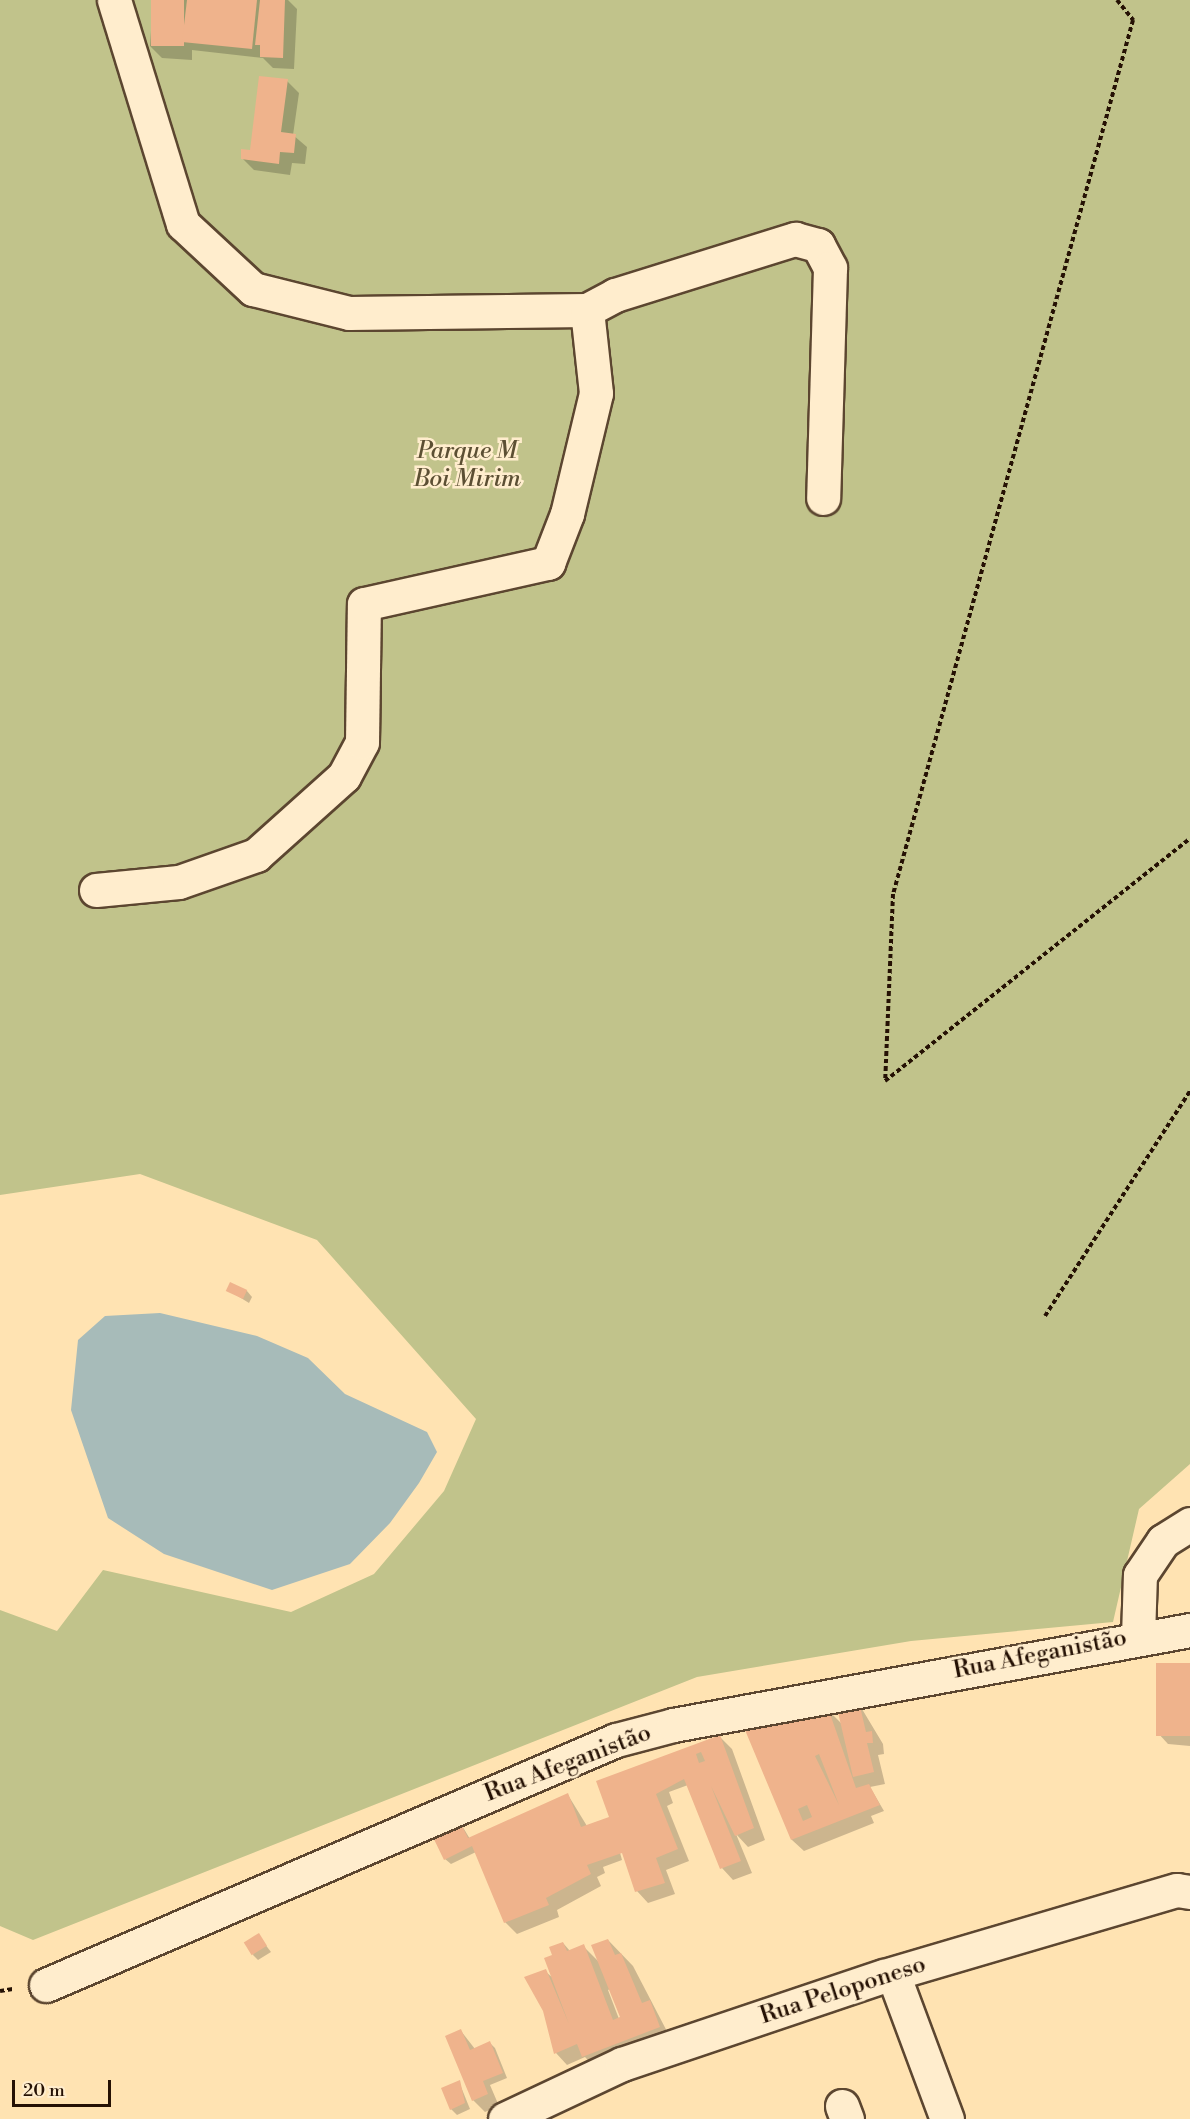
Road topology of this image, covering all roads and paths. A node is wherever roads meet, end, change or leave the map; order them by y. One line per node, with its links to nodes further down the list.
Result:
1 (114, 0): 3 (street)
2 (1117, 0): 5 (path)
3 (587, 310): 4 (street); 6 (street)
4 (823, 498)
5 (1190, 838)
6 (96, 890)
7 (1190, 1091): 8 (path)
8 (1045, 1316)
9 (1190, 1524): 11 (street)
10 (1190, 1630): 11 (street, Rua Afeganistão)
11 (1138, 1636): 14 (street, Rua Afeganistão)
12 (1190, 1892): 13 (street, Rua Peloponeso)
13 (893, 1974): 15 (street, Rua Peloponeso); 16 (street)
14 (46, 1985)
15 (506, 2119)
16 (947, 2119)

